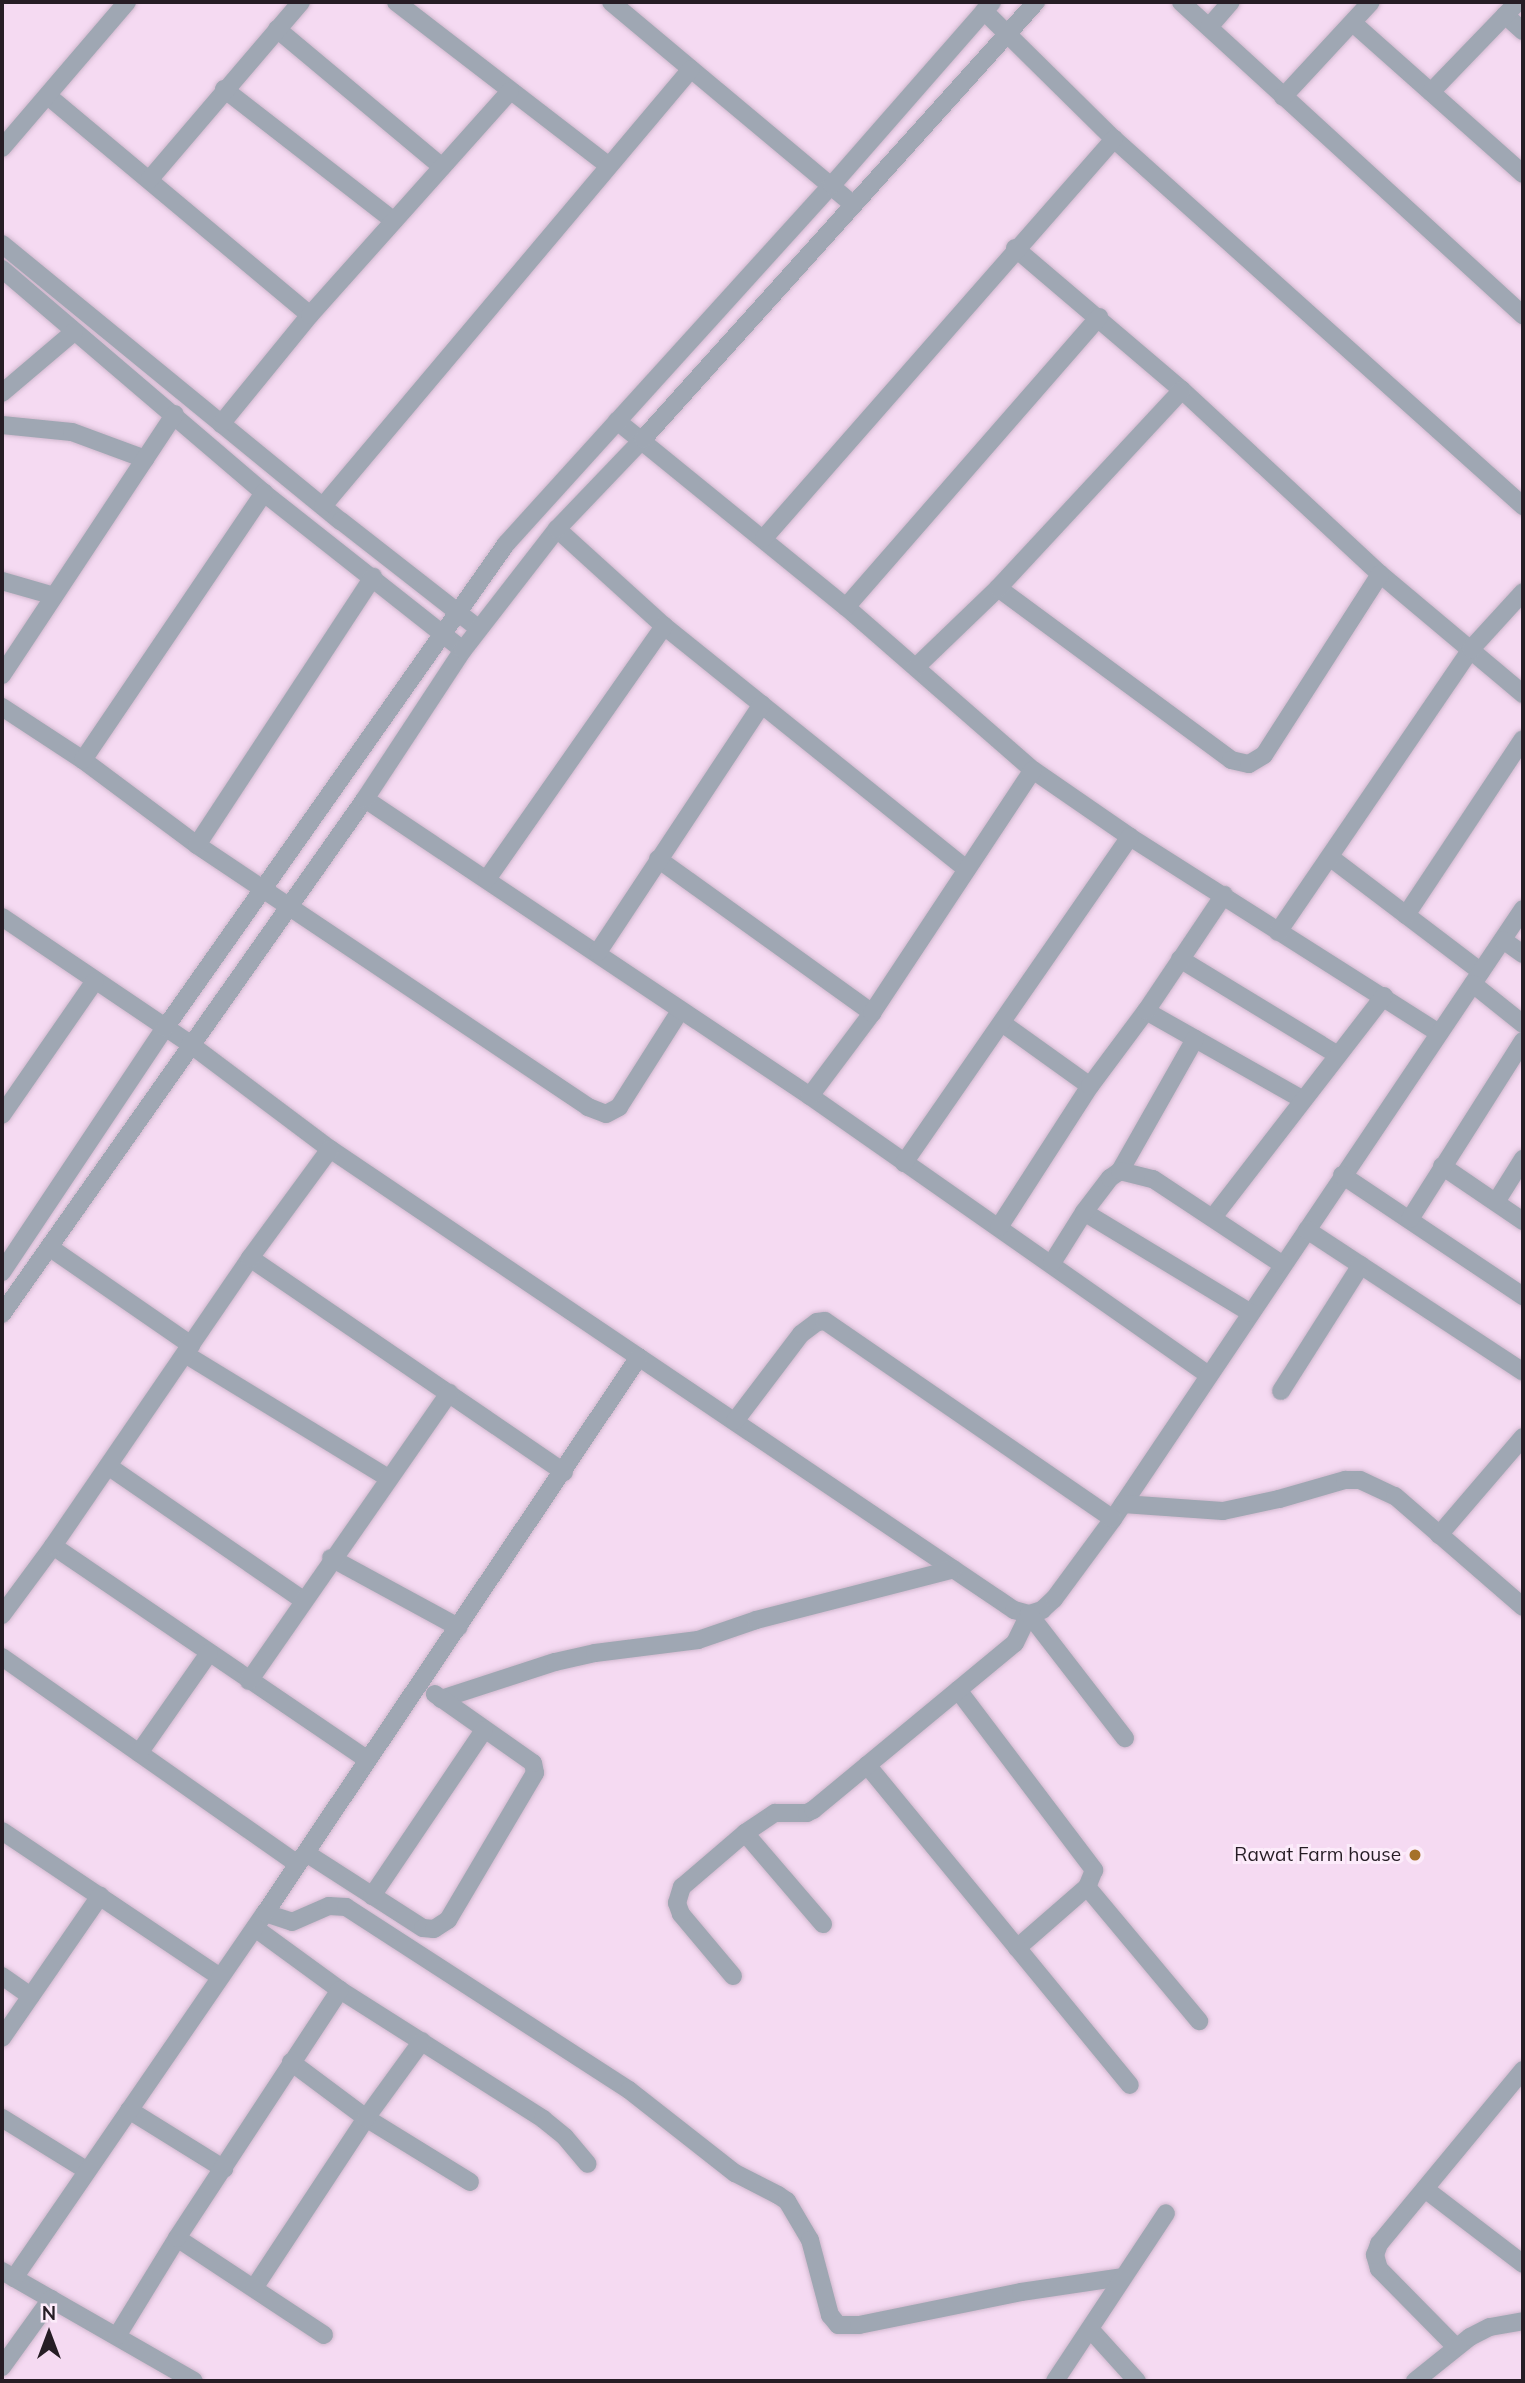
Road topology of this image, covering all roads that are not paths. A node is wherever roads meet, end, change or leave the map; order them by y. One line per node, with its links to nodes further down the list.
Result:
1 (127, 2): 20 (street)
2 (301, 2): 13 (street)
3 (396, 2): 18 (street)
4 (611, 2): 16 (street)
5 (1036, 2): 15 (street)
6 (1181, 2): 12 (street)
7 (1231, 2): 12 (street)
8 (1371, 2): 11 (street)
9 (988, 7): 15 (street); 28 (street)
10 (1511, 8): 14 (street); 19 (street)
11 (1353, 23): 19 (street); 21 (street)
12 (1209, 27): 21 (street)
13 (277, 29): 17 (street); 25 (street)
14 (1523, 31)
15 (1004, 33): 22 (street); 29 (street)
16 (691, 69): 24 (street); 28 (street)
17 (225, 89): 27 (street); 30 (street)
18 (510, 91): 24 (street); 25 (street)
19 (1431, 92): 26 (street)
20 (47, 96): 23 (street); 27 (street)
21 (1283, 97): 34 (street)
22 (1114, 139): 32 (street); 48 (street)
23 (2, 148)
24 (608, 165): 47 (street)
25 (442, 167): 30 (street)
26 (1523, 174)
27 (149, 180): 35 (street)
28 (832, 185): 29 (street); 41 (street)
29 (853, 204): 44 (street)
30 (394, 221): 35 (street)
31 (2, 244): 42 (street)
32 (1015, 248): 36 (street); 50 (street)
33 (2, 269): 37 (street)
34 (1521, 309)
35 (310, 315): 42 (street)
36 (1099, 317): 38 (street); 57 (street)
37 (74, 332): 39 (street); 40 (street)
38 (1182, 390): 51 (street); 54 (street)
39 (2, 393)
40 (175, 414): 45 (street); 46 (street)
41 (617, 421): 44 (street); 58 (street)
42 (220, 424): 47 (street)
43 (2, 425): 45 (street)
44 (643, 439): 49 (street); 50 (street)
45 (145, 459): 56 (street)
46 (264, 493): 52 (street); 70 (street)
47 (323, 506): 58 (street)
48 (1523, 506)
49 (557, 529): 59 (street); 60 (street)
50 (764, 537): 57 (street)
51 (1380, 574): 54 (street); 62 (street)
52 (373, 577): 61 (street); 74 (street)
53 (2, 581): 56 (street)
54 (998, 588): 65 (street)
55 (1523, 592): 62 (street)
56 (54, 596): 64 (street)
57 (846, 607): 65 (street)
58 (455, 612): 60 (street); 61 (street)
59 (664, 626): 67 (street); 78 (street)
60 (479, 629): 63 (street)
61 (442, 630): 63 (street); 79 (street)
62 (1471, 649): 66 (street); 75 (street)
63 (463, 650): 72 (street)
64 (5, 664)
65 (916, 667): 71 (street)
66 (1523, 694)
67 (761, 704): 76 (street); 77 (street)
68 (2, 707): 70 (street)
69 (1523, 739): 83 (street)
70 (83, 760): 74 (street)
71 (1033, 770): 73 (street); 77 (street)
72 (366, 799): 78 (street); 81 (street)
73 (1130, 837): 80 (street); 96 (street)
74 (197, 845): 79 (street)
75 (1331, 858): 83 (street); 85 (street)
76 (658, 859): 87 (street); 95 (street)
77 (966, 869): 95 (street)
78 (487, 878): 87 (street)
79 (262, 888): 81 (street); 98 (street)
80 (1224, 895): 85 (street); 89 (street)
81 (290, 906): 93 (street); 102 (street)
82 (1523, 909): 86 (street)
83 (1405, 915): 90 (street)
84 (2, 917): 91 (street)
85 (1278, 932): 92 (street)
86 (1503, 940): 88 (street); 90 (street)
87 (598, 952): 93 (street)
88 (1523, 954)
89 (1180, 959): 94 (street); 103 (street)
90 (1477, 978): 97 (street); 99 (street)
91 (94, 982): 98 (street); 107 (street)
92 (1384, 996): 99 (street); 103 (street)
93 (680, 1010): 105 (street)
94 (1146, 1011): 100 (street); 104 (street)
95 (872, 1013): 105 (street)
96 (1002, 1023): 104 (street); 110 (street)
97 (1523, 1024)
98 (165, 1028): 102 (street); 126 (street)
99 (1439, 1033): 113 (street)
100 (1195, 1039): 106 (street); 112 (street)
101 (1523, 1041): 111 (street)
102 (190, 1044): 108 (street); 121 (street)
103 (1338, 1055): 106 (street)
104 (1090, 1086): 119 (street)
105 (810, 1096): 110 (street)
106 (1303, 1100): 116 (street)
107 (5, 1105)
108 (330, 1149): 122 (street); 131 (street)
109 (1523, 1159): 114 (street)
110 (904, 1163): 119 (street)
111 (1443, 1166): 114 (street); 117 (street)
112 (1120, 1171): 115 (street); 116 (street)
113 (1342, 1175): 117 (street); 120 (street)
114 (1496, 1202): 118 (street)
115 (1084, 1212): 123 (street); 128 (street)
116 (1214, 1216): 124 (street)
117 (1410, 1219): 127 (street)
118 (1523, 1221)
119 (999, 1227): 123 (street)
120 (1307, 1230): 124 (street); 125 (street)
121 (49, 1247): 129 (street); 130 (street)
122 (250, 1258): 130 (street); 135 (street)
123 (1052, 1263): 133 (street)
124 (1283, 1265): 128 (street)
125 (1361, 1265): 132 (street); 134 (street)
126 (2, 1272)
127 (1523, 1296)
128 (1251, 1313): 133 (street)
129 (2, 1314)
130 (188, 1350): 138 (street); 140 (street)
131 (639, 1357): 136 (street); 139 (street)
132 (1523, 1372)
133 (1208, 1375): 141 (street)
134 (1281, 1391)
135 (449, 1393): 139 (street); 140 (street)
136 (735, 1421): 141 (street); 145 (street)
137 (1523, 1437): 142 (street)
138 (108, 1466): 143 (street); 146 (street)
139 (564, 1472): 150 (street)
140 (388, 1478): 144 (street)
141 (1118, 1511): 142 (street); 148 (street)
142 (1439, 1535): 147 (street)
143 (53, 1546): 149 (street); 151 (street)
144 (331, 1558): 146 (street); 150 (street)
145 (954, 1569): 148 (street); 156 (street)
146 (303, 1600): 153 (street)
147 (1523, 1608)
148 (1029, 1614): 155 (street); 158 (street)
149 (2, 1615)
150 (458, 1627): 154 (street)
151 (209, 1654): 153 (street); 159 (street)
152 (2, 1657): 159 (street)
153 (249, 1681): 160 (street)
154 (420, 1683): 156 (street); 160 (street)
155 (958, 1690): 161 (street); 165 (street)
156 (441, 1699): 157 (street)
157 (484, 1730): 167 (street); 167 (street)
158 (1125, 1738)
159 (139, 1753): 164 (street)
160 (366, 1759): 164 (street)
161 (867, 1765): 163 (street); 171 (street)
162 (2, 1831): 166 (street)
163 (745, 1833): 169 (street); 173 (street)
164 (302, 1859): 167 (street); 168 (street)
165 (1087, 1886): 171 (street); 177 (street)
166 (100, 1896): 174 (street); 176 (street)
167 (372, 1896)
168 (265, 1913): 170 (street); 195 (street)
169 (823, 1924)
170 (255, 1928): 174 (street); 175 (street)
171 (1017, 1948): 182 (street)
172 (2, 1976): 176 (street)
173 (733, 1976)
174 (220, 1977): 183 (street)
175 (340, 1990): 179 (street); 180 (street)
176 (31, 1996): 178 (street)
177 (1199, 2021)
178 (2, 2038)
179 (422, 2041): 185 (street); 186 (street)
180 (291, 2062): 185 (street); 187 (street)
181 (1523, 2070): 190 (street)
182 (1130, 2085)
183 (129, 2110): 187 (street); 188 (street)
184 (2, 2118): 188 (street)
185 (366, 2118): 189 (street); 196 (street)
186 (588, 2164)
187 (224, 2169): 192 (street)
188 (86, 2170): 194 (street)
189 (470, 2182)
190 (1425, 2189): 193 (street); 202 (street)
191 (1166, 2213): 195 (street)
192 (177, 2238): 196 (street); 201 (street)
193 (1523, 2264)
194 (8, 2275): 197 (street)
195 (1122, 2277): 199 (street)
196 (254, 2288): 200 (street)
197 (51, 2299): 201 (street); 203 (street)
198 (1523, 2321): 202 (street)
199 (1090, 2329): 205 (street); 206 (street)
200 (324, 2335)
201 (117, 2336): 204 (street)
202 (1456, 2347): 207 (street)
203 (2, 2367)
204 (194, 2381)
205 (1055, 2381)
206 (1137, 2381)
207 (1415, 2381)

